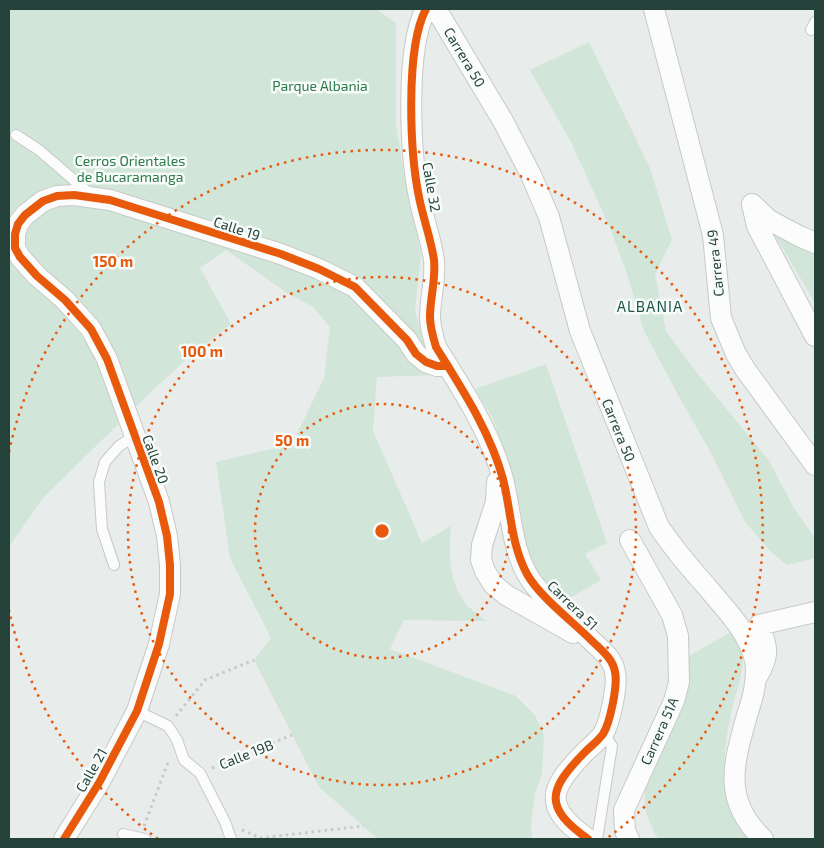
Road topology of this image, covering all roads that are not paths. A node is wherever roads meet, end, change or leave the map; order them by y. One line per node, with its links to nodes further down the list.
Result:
1 (426, 9): 9 (street, Calle 32)
2 (436, 9): 17 (street, Carrera 50)
3 (654, 9): 12 (street, Carrera 49)
4 (16, 135): 5 (lane)
5 (95, 198): 7 (street, Calle 19); 9 (street, Calle 19)
6 (815, 243): 8 (street)
7 (16, 248): 10 (street, Calle 20)
8 (815, 334)
9 (448, 366): 11 (street, Carrera 51)
10 (134, 436): 14 (lane); 18 (street, Calle 20)
11 (495, 457): 16 (street, Carrera 51); 16 (street)
12 (815, 465)
13 (630, 540): 26 (street, Carrera 51A)
14 (114, 565)
15 (815, 612): 17 (street)
16 (604, 652): 19 (street, Carrera 51)
17 (757, 677): 27 (street, Carrera 50)
18 (137, 711): 21 (street, Calle 21); 23 (lane)
19 (603, 733): 24 (street, Carrera 51); 25 (lane)
20 (123, 834): 22 (lane)
21 (64, 839)
22 (142, 839)
23 (231, 839)
24 (588, 839)
25 (597, 839)
26 (629, 839)
27 (763, 839)

